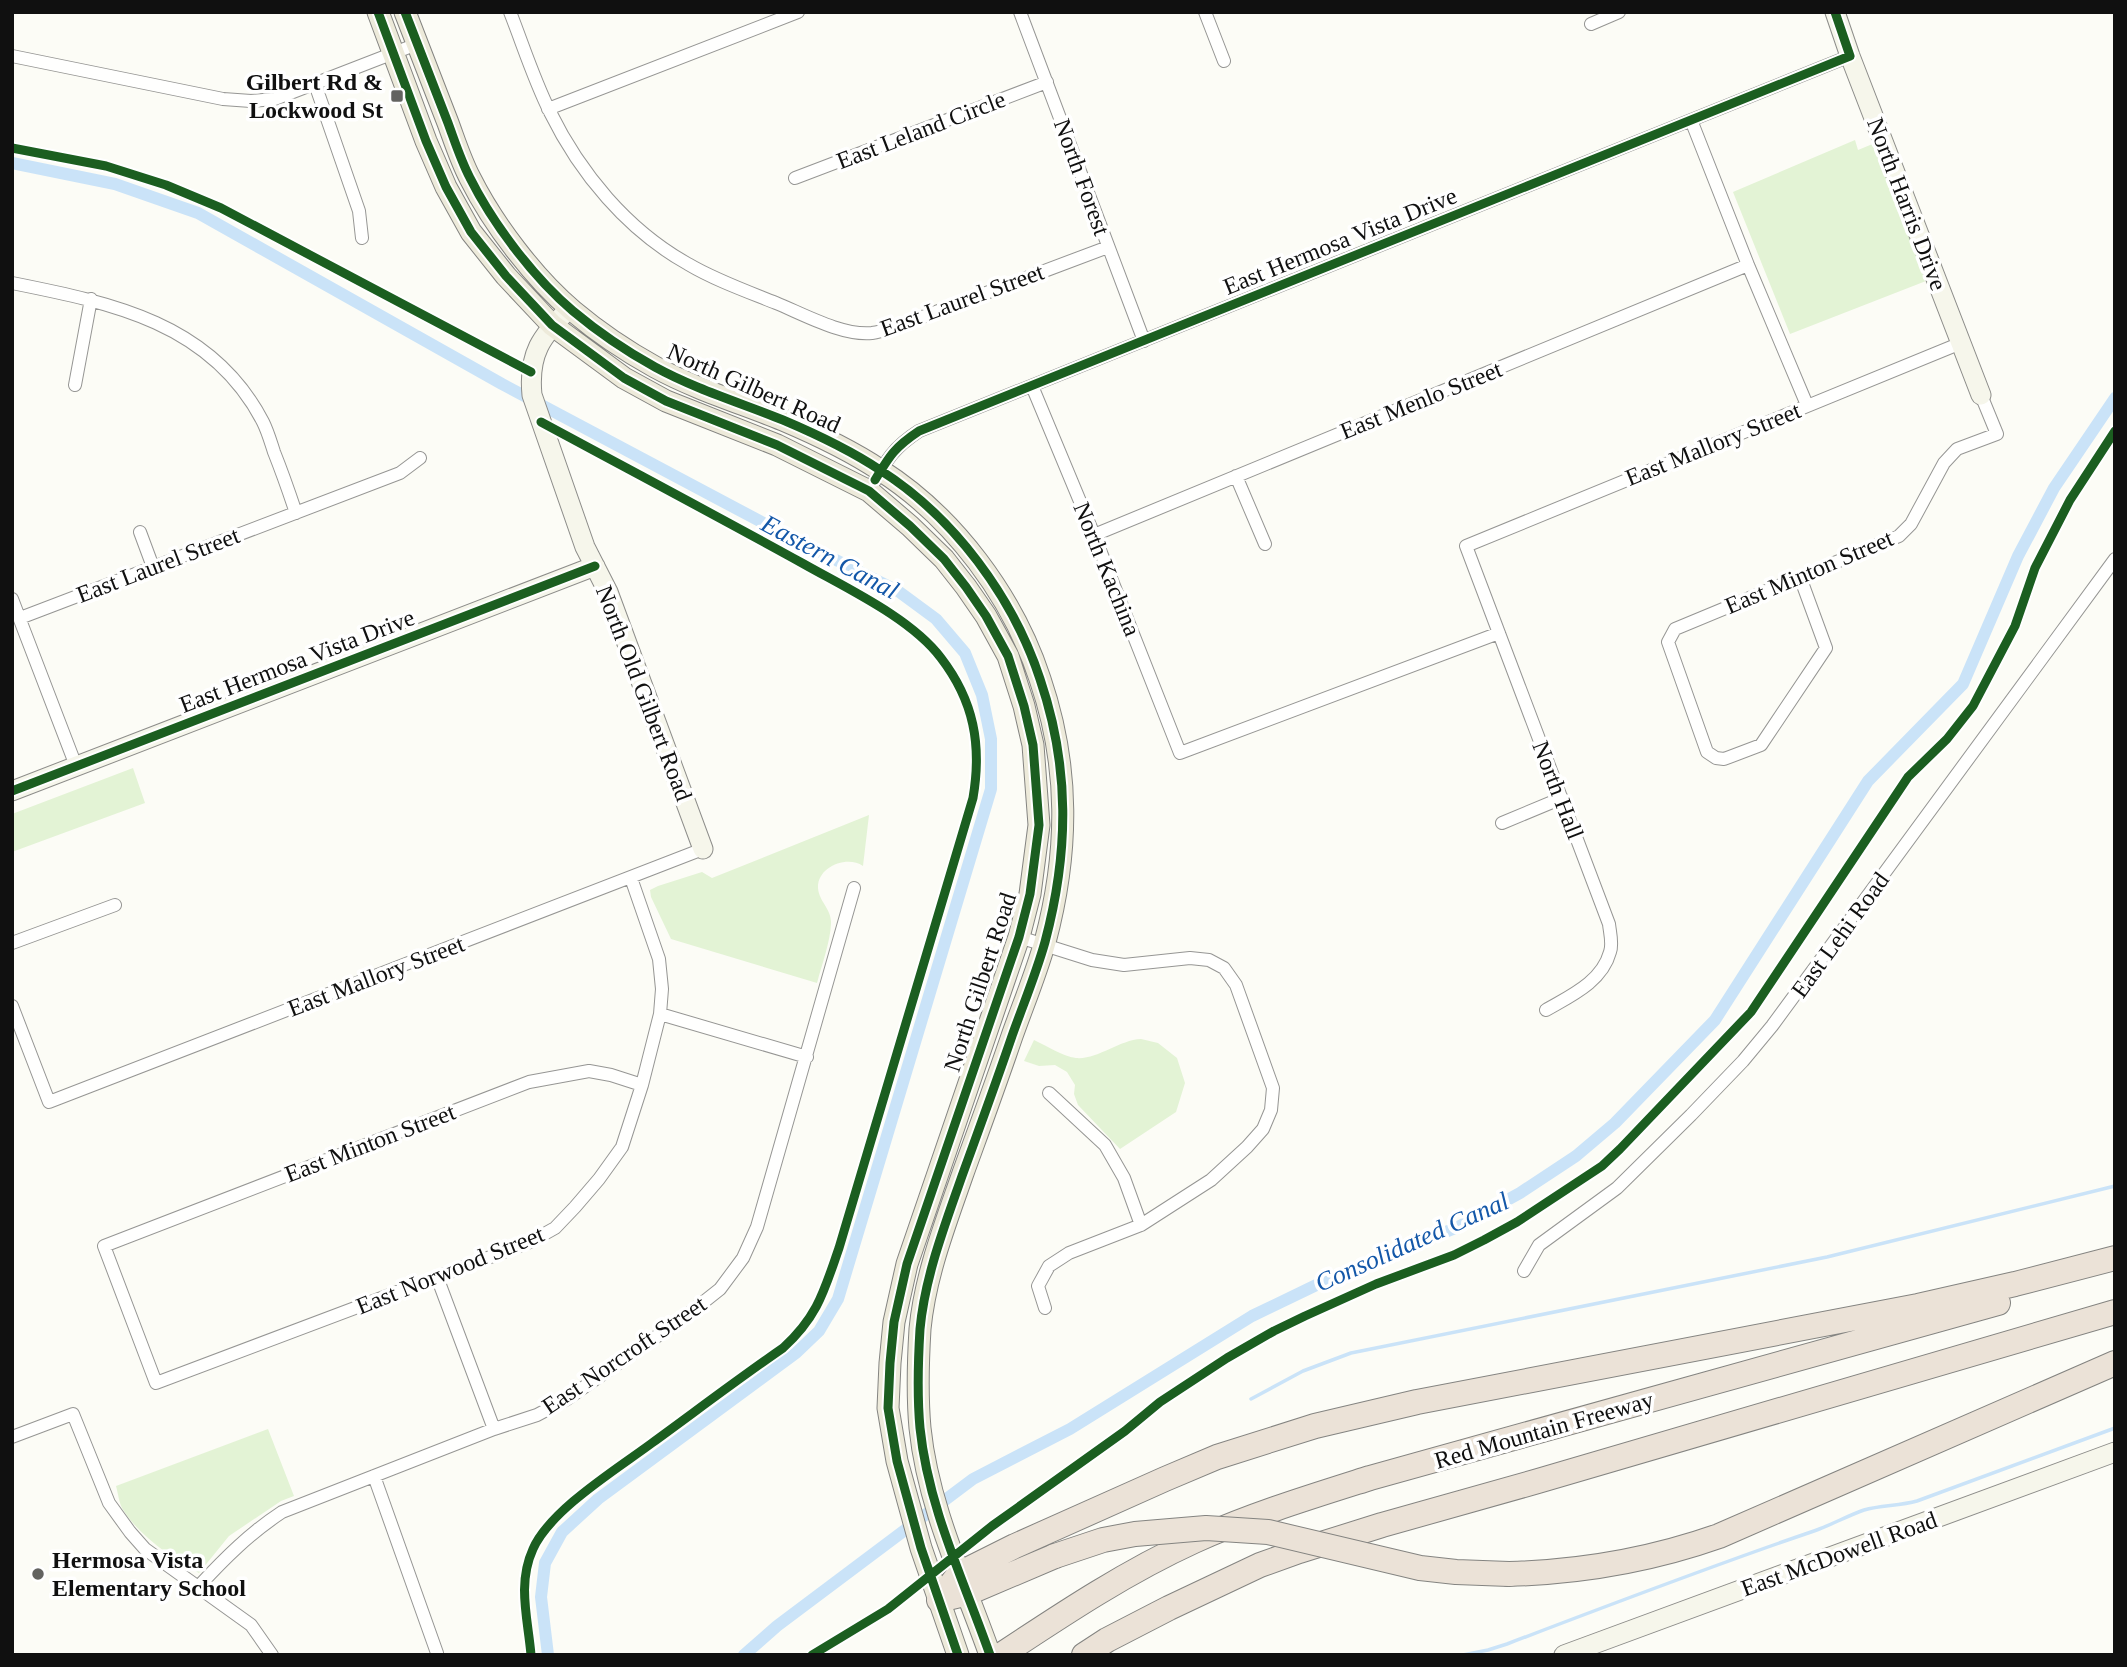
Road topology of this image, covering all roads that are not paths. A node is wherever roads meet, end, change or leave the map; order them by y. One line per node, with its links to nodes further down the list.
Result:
1 (378, 12): 11 (main road, North Gilbert Road)
2 (405, 12): 10 (main road, North Gilbert Road)
3 (510, 12): 17 (street)
4 (799, 12): 17 (street)
5 (1020, 12): 15 (street, North Forest)
6 (1205, 12): 14 (street)
7 (1619, 12): 9 (street)
8 (1835, 12): 13 (street, North Harris Drive)
9 (1591, 24)
10 (417, 44): 11 (street); 25 (main road, North Gilbert Road)
11 (393, 52): 16 (street); 26 (main road, North Gilbert Road)
12 (12, 56): 16 (street)
13 (1850, 56): 18 (street, East Hermosa Vista Drive); 28 (street, North Harris Drive)
14 (1224, 61)
15 (1048, 82): 19 (street, East Leland Circle); 21 (street, North Forest)
16 (314, 83): 20 (street)
17 (548, 109): 21 (street, East Laurel Street)
18 (1691, 120): 22 (street); 27 (street, East Hermosa Vista Drive)
19 (796, 178)
20 (362, 238)
21 (1108, 247): 27 (street, North Forest)
22 (1748, 265): 32 (street); 35 (street, East Menlo Street)
23 (12, 283): 24 (street)
24 (91, 299): 29 (street); 37 (street)
25 (570, 309): 26 (street, North Old Gilbert Road); 34 (main road, North Gilbert Road)
26 (552, 326): 36 (main road, North Gilbert Road); 43 (street, North Old Gilbert Road)
27 (1144, 341): 30 (street, East Hermosa Vista Drive)
28 (1961, 343): 31 (street, North Harris Drive); 32 (street, East Mallory Street)
29 (75, 385)
30 (1032, 386): 34 (street, East Hermosa Vista Drive); 39 (street, North Kachina)
31 (1982, 395): 45 (street, East Minton Street)
32 (1807, 405): 41 (street, East Mallory Street)
33 (420, 458): 37 (street, East Laurel Street)
34 (881, 470): 36 (street, East Hermosa Vista Drive); 59 (main road, North Gilbert Road)
35 (1237, 476): 39 (street, East Menlo Street); 40 (street)
36 (869, 491): 57 (main road, North Gilbert Road)
37 (296, 513): 44 (street, East Laurel Street)
38 (140, 532): 44 (street)
39 (1094, 535): 48 (street, North Kachina)
40 (1265, 544)
41 (1466, 545): 48 (street, North Hall)
42 (2115, 559): 69 (street, East Lehi Road)
43 (595, 566): 49 (street, East Hermosa Vista Drive); 53 (street, North Old Gilbert Road)
44 (153, 567): 47 (street, East Laurel Street)
45 (1800, 577): 45 (street, East Minton Street)
46 (12, 599): 47 (street)
47 (20, 618): 49 (street)
48 (1499, 634): 51 (street, North Hall)
49 (76, 766): 50 (street, East Hermosa Vista Drive)
50 (12, 791)
51 (1562, 798): 52 (street); 61 (street, North Hall)
52 (1502, 823)
53 (703, 849): 54 (street, East Mallory Street)
54 (631, 878): 60 (street, East Mallory Street); 62 (street, East Norwood Street)
55 (854, 888): 63 (street, East Norcroft Street)
56 (115, 905): 58 (street)
57 (1019, 937): 59 (street); 81 (main road, North Gilbert Road)
58 (12, 943)
59 (1044, 945): 66 (street); 79 (main road, North Gilbert Road)
60 (12, 1006)
61 (1546, 1010)
62 (660, 1014): 63 (street); 64 (street, East Norwood Street)
63 (807, 1058): 75 (street, East Norcroft Street)
64 (642, 1085): 70 (street, East Norwood Street); 74 (street, East Minton Street)
65 (1049, 1093): 66 (street)
66 (1141, 1225): 71 (street)
67 (2115, 1258): 79 (highway)
68 (2115, 1269): 86 (highway, Red Mountain Freeway)
69 (1524, 1271)
70 (436, 1278): 74 (street, East Norwood Street); 75 (street)
71 (1045, 1308)
72 (2115, 1312): 87 (highway, Red Mountain Freeway)
73 (2115, 1363): 79 (highway, bridge)
74 (156, 1383)
75 (494, 1429): 78 (street, East Norcroft Street)
76 (12, 1437): 80 (street)
77 (2115, 1452): 88 (street, East McDowell Road)
78 (374, 1476): 80 (street, East Norcroft Street); 83 (street)
79 (963, 1583): 81 (highway); 85 (main road, North Gilbert Road)
80 (199, 1586): 84 (street)
81 (939, 1600): 82 (main road, North Gilbert Road)
82 (956, 1649)
83 (437, 1653)
84 (272, 1655)
85 (990, 1655)
86 (1001, 1655)
87 (1084, 1655)
88 (1564, 1655)

